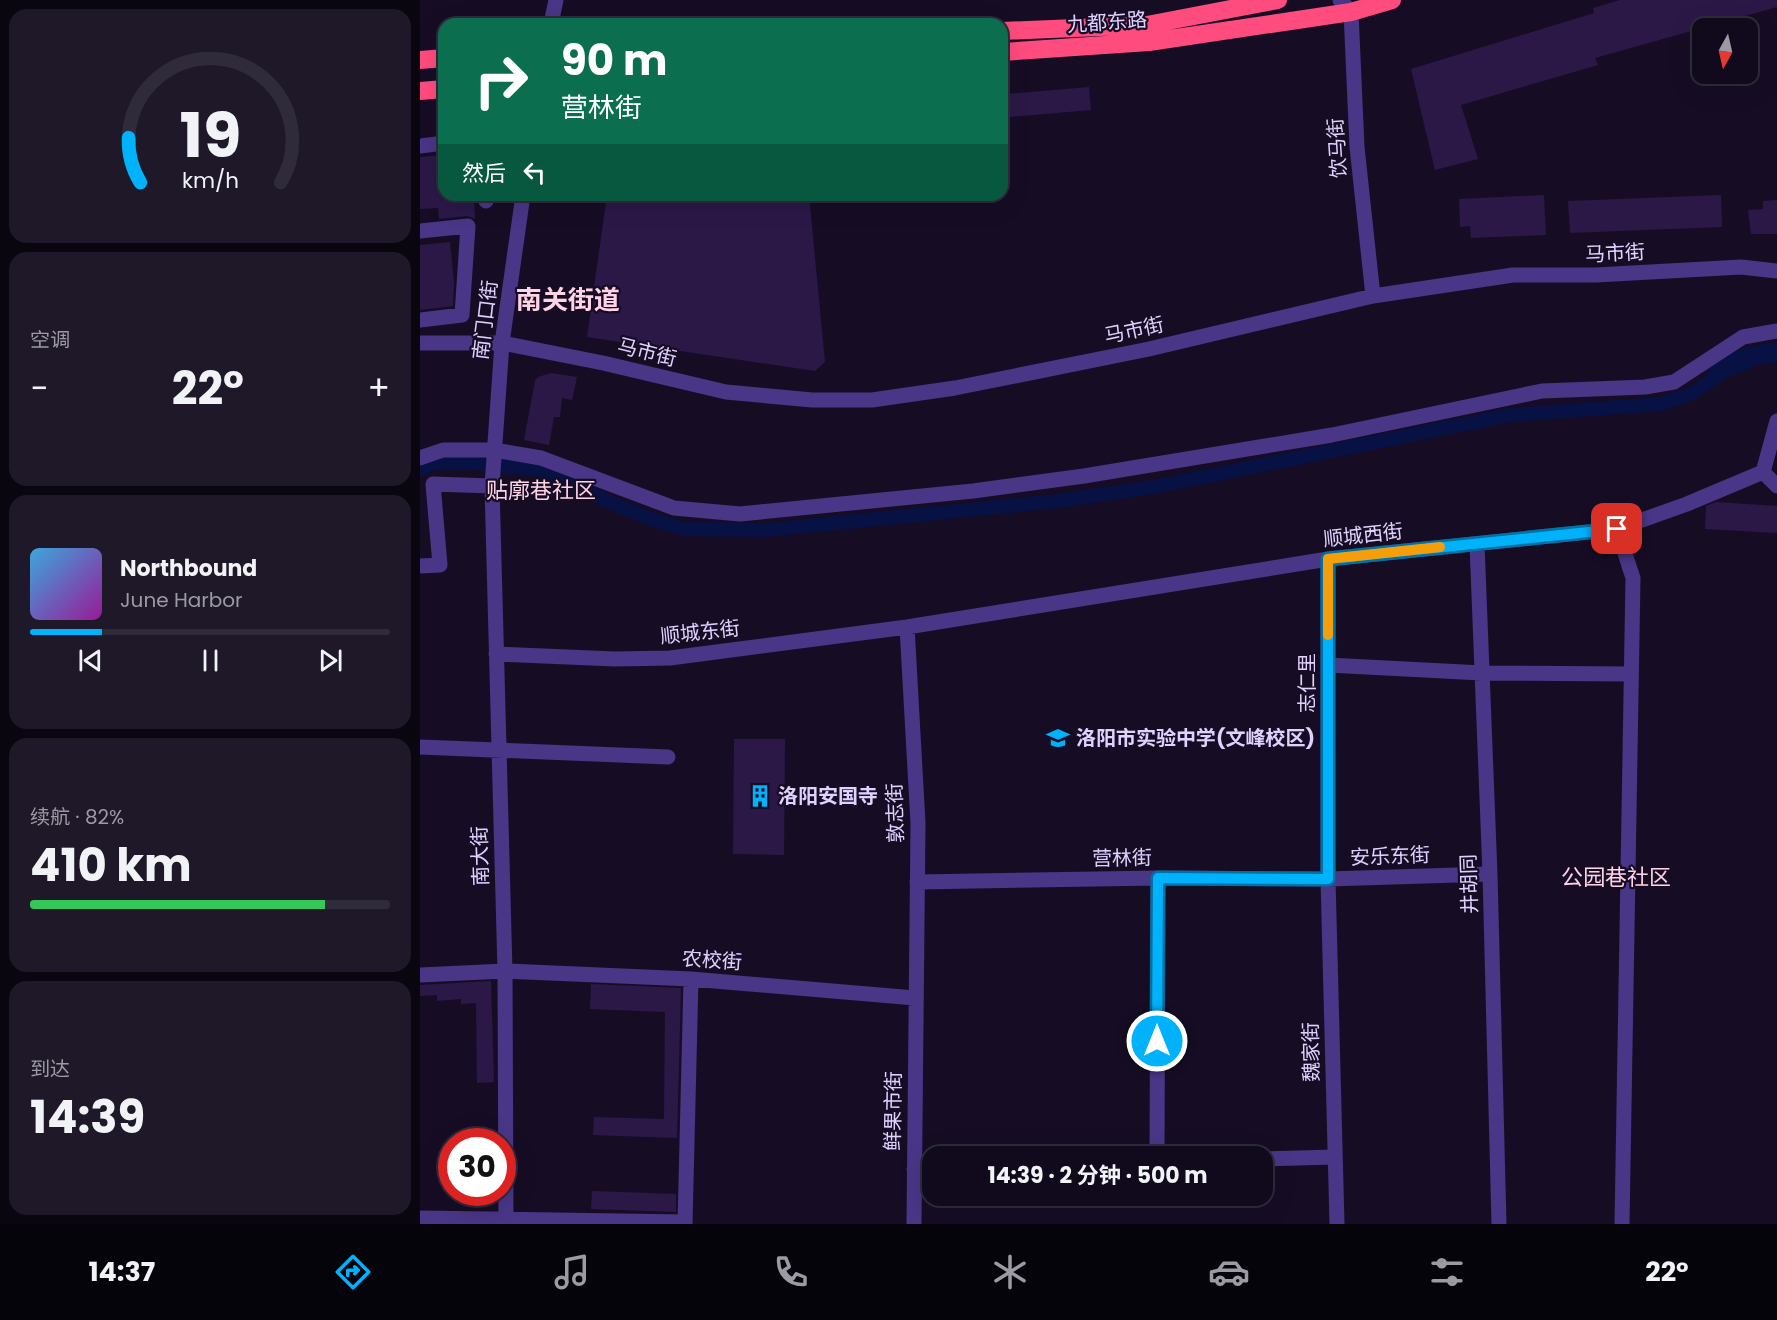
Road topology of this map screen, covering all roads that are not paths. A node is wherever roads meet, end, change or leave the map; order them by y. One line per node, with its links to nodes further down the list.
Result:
1 (556, 0): 5 (street)
2 (1278, 0): 6 (highway, 九都东路)
3 (1392, 0): 4 (highway, 九都东路)
4 (1345, 6): 7 (highway, 九都东路); 17 (street, 饮马街)
5 (552, 18)
6 (1008, 31)
7 (1008, 51)
8 (438, 58): 9 (highway)
9 (420, 60)
10 (438, 90): 11 (highway)
11 (420, 91)
12 (438, 144): 13 (street)
13 (420, 146)
14 (523, 201): 21 (street, 南门口街)
15 (420, 231): 18 (street)
16 (1777, 271): 17 (street, 马市街)
17 (1373, 296): 21 (street, 马市街)
18 (420, 320)
19 (1777, 331): 23 (street)
20 (420, 343): 21 (street, 马市街)
21 (502, 343): 23 (street, 南门口街)
22 (1777, 422): 25 (street)
23 (494, 450): 24 (street); 26 (street, 南门口街)
24 (420, 458)
25 (1763, 472): 27 (street); 28 (street, 顺城西街)
26 (492, 486): 31 (street); 33 (street, 南大街)
27 (1777, 486)
28 (1617, 529): 29 (street, 顺城西街); 36 (street)
29 (1477, 544): 30 (street, 顺城西街); 35 (street, 井胡同)
30 (1328, 559): 32 (street, 顺城西街); 34 (street, 志仁里)
31 (420, 566)
32 (908, 627): 33 (street, 顺城东街); 43 (street, 敦志街)
33 (496, 654): 38 (street, 南大街)
34 (1328, 665): 35 (street); 42 (street, 志仁里)
35 (1482, 673): 36 (street); 40 (street, 井胡同)
36 (1631, 674): 59 (street)
37 (420, 747): 38 (street)
38 (498, 750): 39 (street); 44 (street, 南大街)
39 (668, 757)
40 (1490, 874): 42 (street, 安乐东街); 58 (street, 井胡同)
41 (1158, 878): 42 (street, 营林街); 43 (street, 营林街); 48 (street)
42 (1328, 879): 49 (street, 魏家街)
43 (917, 882): 47 (street, 敦志街)
44 (505, 971): 45 (street, 农校街); 46 (street, 农校街); 54 (street, 南大街)
45 (420, 975)
46 (691, 979): 47 (street, 农校街); 55 (street)
47 (915, 998): 51 (street, 鲜果市街)
48 (1157, 1146)
49 (1335, 1157): 50 (street); 57 (street, 魏家街)
50 (1273, 1159)
51 (914, 1169): 52 (street); 56 (street, 鲜果市街)
52 (922, 1169)
53 (420, 1218): 54 (street)
54 (506, 1221): 55 (street)
55 (685, 1223)
56 (914, 1224)
57 (1337, 1224)
58 (1499, 1224)
59 (1622, 1224)

